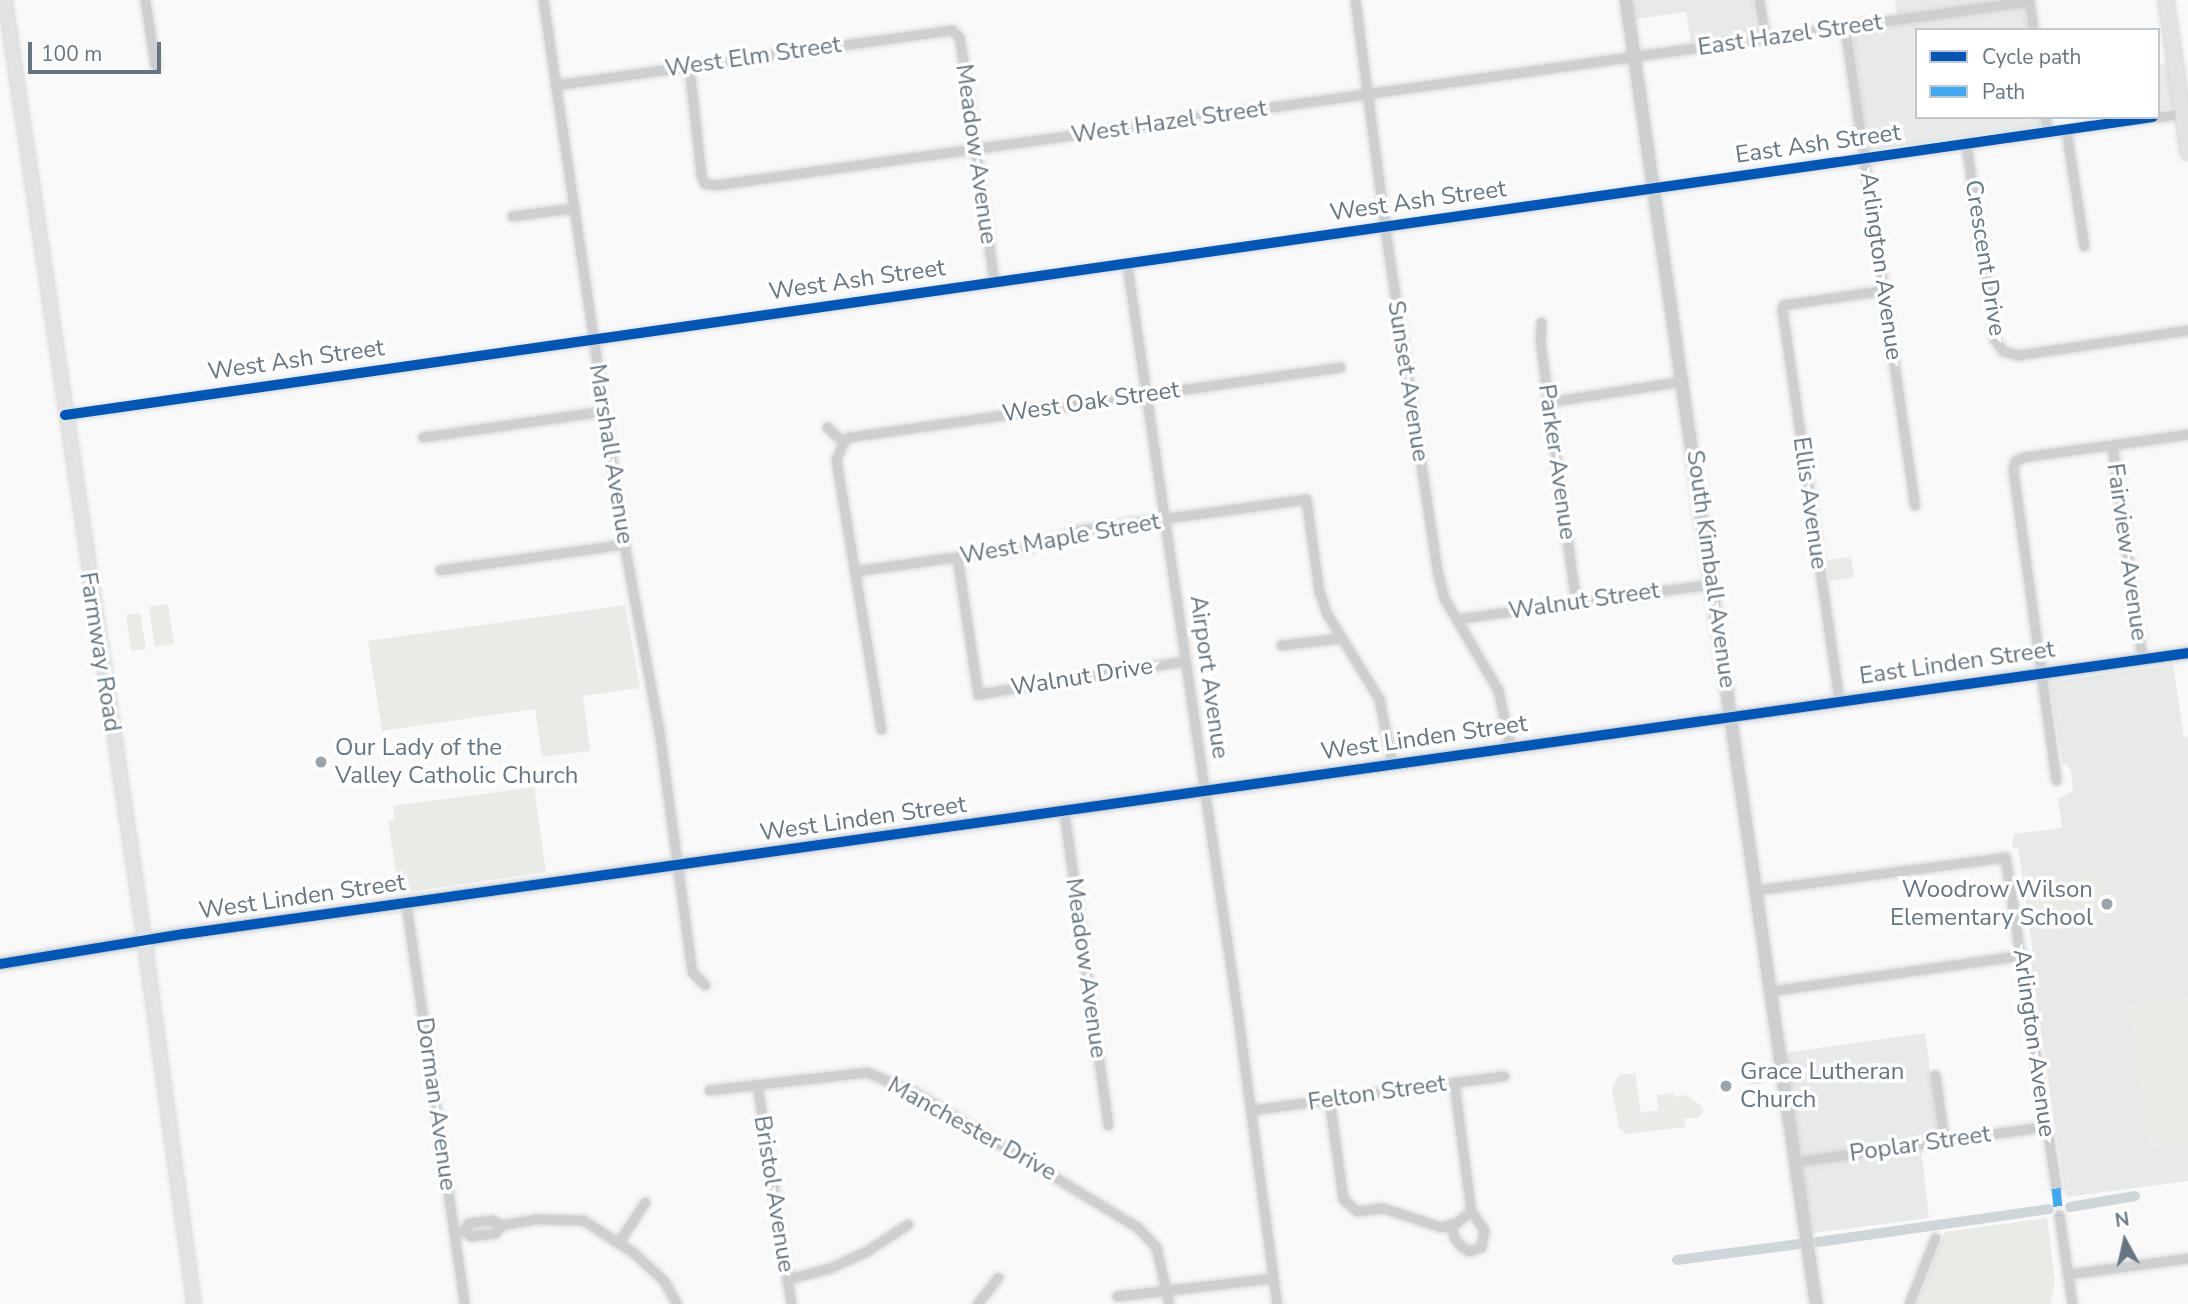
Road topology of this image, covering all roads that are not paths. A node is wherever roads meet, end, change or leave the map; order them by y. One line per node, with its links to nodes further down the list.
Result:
1 (5, 0): 44 (main road, Farmway Road)
2 (145, 0): 14 (street)
3 (543, 0): 16 (street, Marshall Avenue)
4 (1355, 0): 17 (street, Sunset Avenue)
5 (1626, 0): 13 (street, South Kimball Avenue)
6 (1759, 0): 12 (street)
7 (2166, 0): 18 (main road)
8 (2029, 1): 9 (street, East Hazel Street); 10 (street)
9 (1845, 27): 12 (street, East Hazel Street); 27 (street, Arlington Avenue)
10 (2033, 28)
11 (951, 30): 15 (street, West Elm Street); 25 (street, Meadow Avenue)
12 (1765, 39): 13 (street, East Hazel Street)
13 (1634, 56): 17 (street, West Hazel Street); 28 (street, South Kimball Avenue)
14 (155, 65)
15 (689, 66): 16 (street, West Elm Street); 25 (street, West Hazel Street)
16 (555, 85): 29 (street, Marshall Avenue)
17 (1368, 94): 25 (street, West Hazel Street); 31 (street, Sunset Avenue)
18 (2185, 113): 19 (street, East Ash Street); 26 (main road)
19 (2160, 116)
20 (2045, 119): 23 (street)
21 (2142, 119): 22 (street, East Ash Street)
22 (2066, 130): 23 (street, East Ash Street); 32 (street)
23 (2048, 132): 24 (street, East Ash Street)
24 (1966, 145): 27 (street, East Ash Street); 37 (street, Crescent Drive)
25 (975, 150): 34 (street, Meadow Avenue)
26 (2188, 152)
27 (1864, 159): 28 (street, East Ash Street); 35 (street, Arlington Avenue)
28 (1655, 189): 31 (street, West Ash Street); 40 (street, South Kimball Avenue)
29 (574, 208): 30 (street); 38 (street, Marshall Avenue)
30 (512, 216)
31 (1386, 227): 33 (street, West Ash Street); 58 (street, Sunset Avenue)
32 (2084, 246)
33 (1127, 265): 34 (street, West Ash Street); 41 (street, Airport Avenue)
34 (994, 282): 38 (street, West Ash Street)
35 (1885, 290): 50 (street, Arlington Avenue); 65 (street, Ellis Avenue)
36 (1541, 322): 42 (street, Parker Avenue)
37 (2188, 330)
38 (593, 340): 43 (street, Marshall Avenue); 44 (street, West Ash Street)
39 (1340, 367): 41 (street, West Oak Street)
40 (1683, 381): 42 (street); 56 (street, South Kimball Avenue)
41 (1146, 394): 48 (street, West Oak Street); 51 (street, Airport Avenue)
42 (1548, 402): 57 (street, Parker Avenue)
43 (604, 411): 47 (street); 52 (street, Marshall Avenue)
44 (65, 415): 76 (main road, Farmway Road)
45 (827, 427): 48 (street)
46 (2188, 434): 49 (street)
47 (423, 438)
48 (843, 442): 55 (street)
49 (2112, 445): 62 (street, Fairview Avenue); 64 (street)
50 (1915, 505)
51 (1164, 520): 53 (street, West Maple Street); 59 (street, West Maple Street); 63 (street, Airport Avenue)
52 (624, 544): 54 (street); 73 (street, Marshall Avenue)
53 (957, 557): 55 (street, West Maple Street); 63 (street, Walnut Drive)
54 (440, 570)
55 (855, 571): 67 (street)
56 (1712, 584): 57 (street, Walnut Street); 66 (street, South Kimball Avenue)
57 (1576, 603): 58 (street, Walnut Street)
58 (1456, 619): 68 (street, Sunset Avenue)
59 (1341, 638): 60 (street); 69 (street)
60 (1281, 645)
61 (2188, 653): 62 (street, East Linden Street)
62 (2141, 659): 64 (street, East Linden Street)
63 (1185, 661): 71 (street, Airport Avenue)
64 (2041, 672): 65 (street, East Linden Street); 70 (street)
65 (1839, 700): 66 (street, East Linden Street)
66 (1732, 715): 68 (street, West Linden Street); 74 (street, South Kimball Avenue)
67 (881, 729)
68 (1510, 747): 69 (street, West Linden Street)
69 (1392, 763): 71 (street, West Linden Street)
70 (2056, 779)
71 (1205, 791): 72 (street, West Linden Street); 87 (street, Airport Avenue)
72 (1064, 812): 73 (street, West Linden Street); 88 (street, Meadow Avenue)
73 (678, 866): 75 (street, West Linden Street); 79 (street, Marshall Avenue)
74 (1756, 890): 77 (street, Arlington Avenue); 80 (street, South Kimball Avenue)
75 (406, 904): 76 (street, West Linden Street); 98 (street, Dorman Avenue)
76 (144, 940): 78 (street, West Linden Street); 108 (main road, Farmway Road)
77 (2021, 955): 80 (street); 89 (street, Arlington Avenue)
78 (0, 964)
79 (705, 985)
80 (1770, 991): 91 (street, South Kimball Avenue)
81 (1934, 1075): 90 (street)
82 (1504, 1076): 83 (street, Felton Street)
83 (1454, 1083): 86 (street, Felton Street); 94 (street)
84 (757, 1084): 85 (street, Manchester Drive); 105 (street, Bristol Avenue); 106 (street, Manchester Drive)
85 (709, 1090)
86 (1329, 1100): 87 (street, Felton Street); 97 (street)
87 (1251, 1110): 104 (street, Airport Avenue)
88 (1108, 1125)
89 (2046, 1126): 90 (street, Poplar Street); 92 (street, Arlington Avenue)
90 (1944, 1141): 91 (street, Poplar Street)
91 (1794, 1162): 115 (street, South Kimball Avenue)
92 (2056, 1188)
93 (645, 1202): 100 (street)
94 (1471, 1212): 97 (street); 97 (street)
95 (2059, 1215): 102 (street)
96 (908, 1224): 105 (street)
97 (1450, 1224)
98 (460, 1231): 100 (street); 109 (street, Dorman Avenue)
99 (1935, 1238): 116 (street)
100 (618, 1243): 110 (street)
101 (2188, 1258): 102 (street)
102 (2068, 1274): 117 (street)
103 (998, 1277): 112 (street)
104 (1273, 1278): 106 (street); 114 (street, Airport Avenue)
105 (787, 1279): 111 (street, Bristol Avenue)
106 (1166, 1290): 107 (street); 113 (street, Manchester Drive)
107 (1117, 1296)
108 (194, 1304)
109 (464, 1304)
110 (677, 1304)
111 (791, 1304)
112 (977, 1304)
113 (1169, 1304)
114 (1277, 1304)
115 (1816, 1304)
116 (1909, 1304)
117 (2072, 1304)

